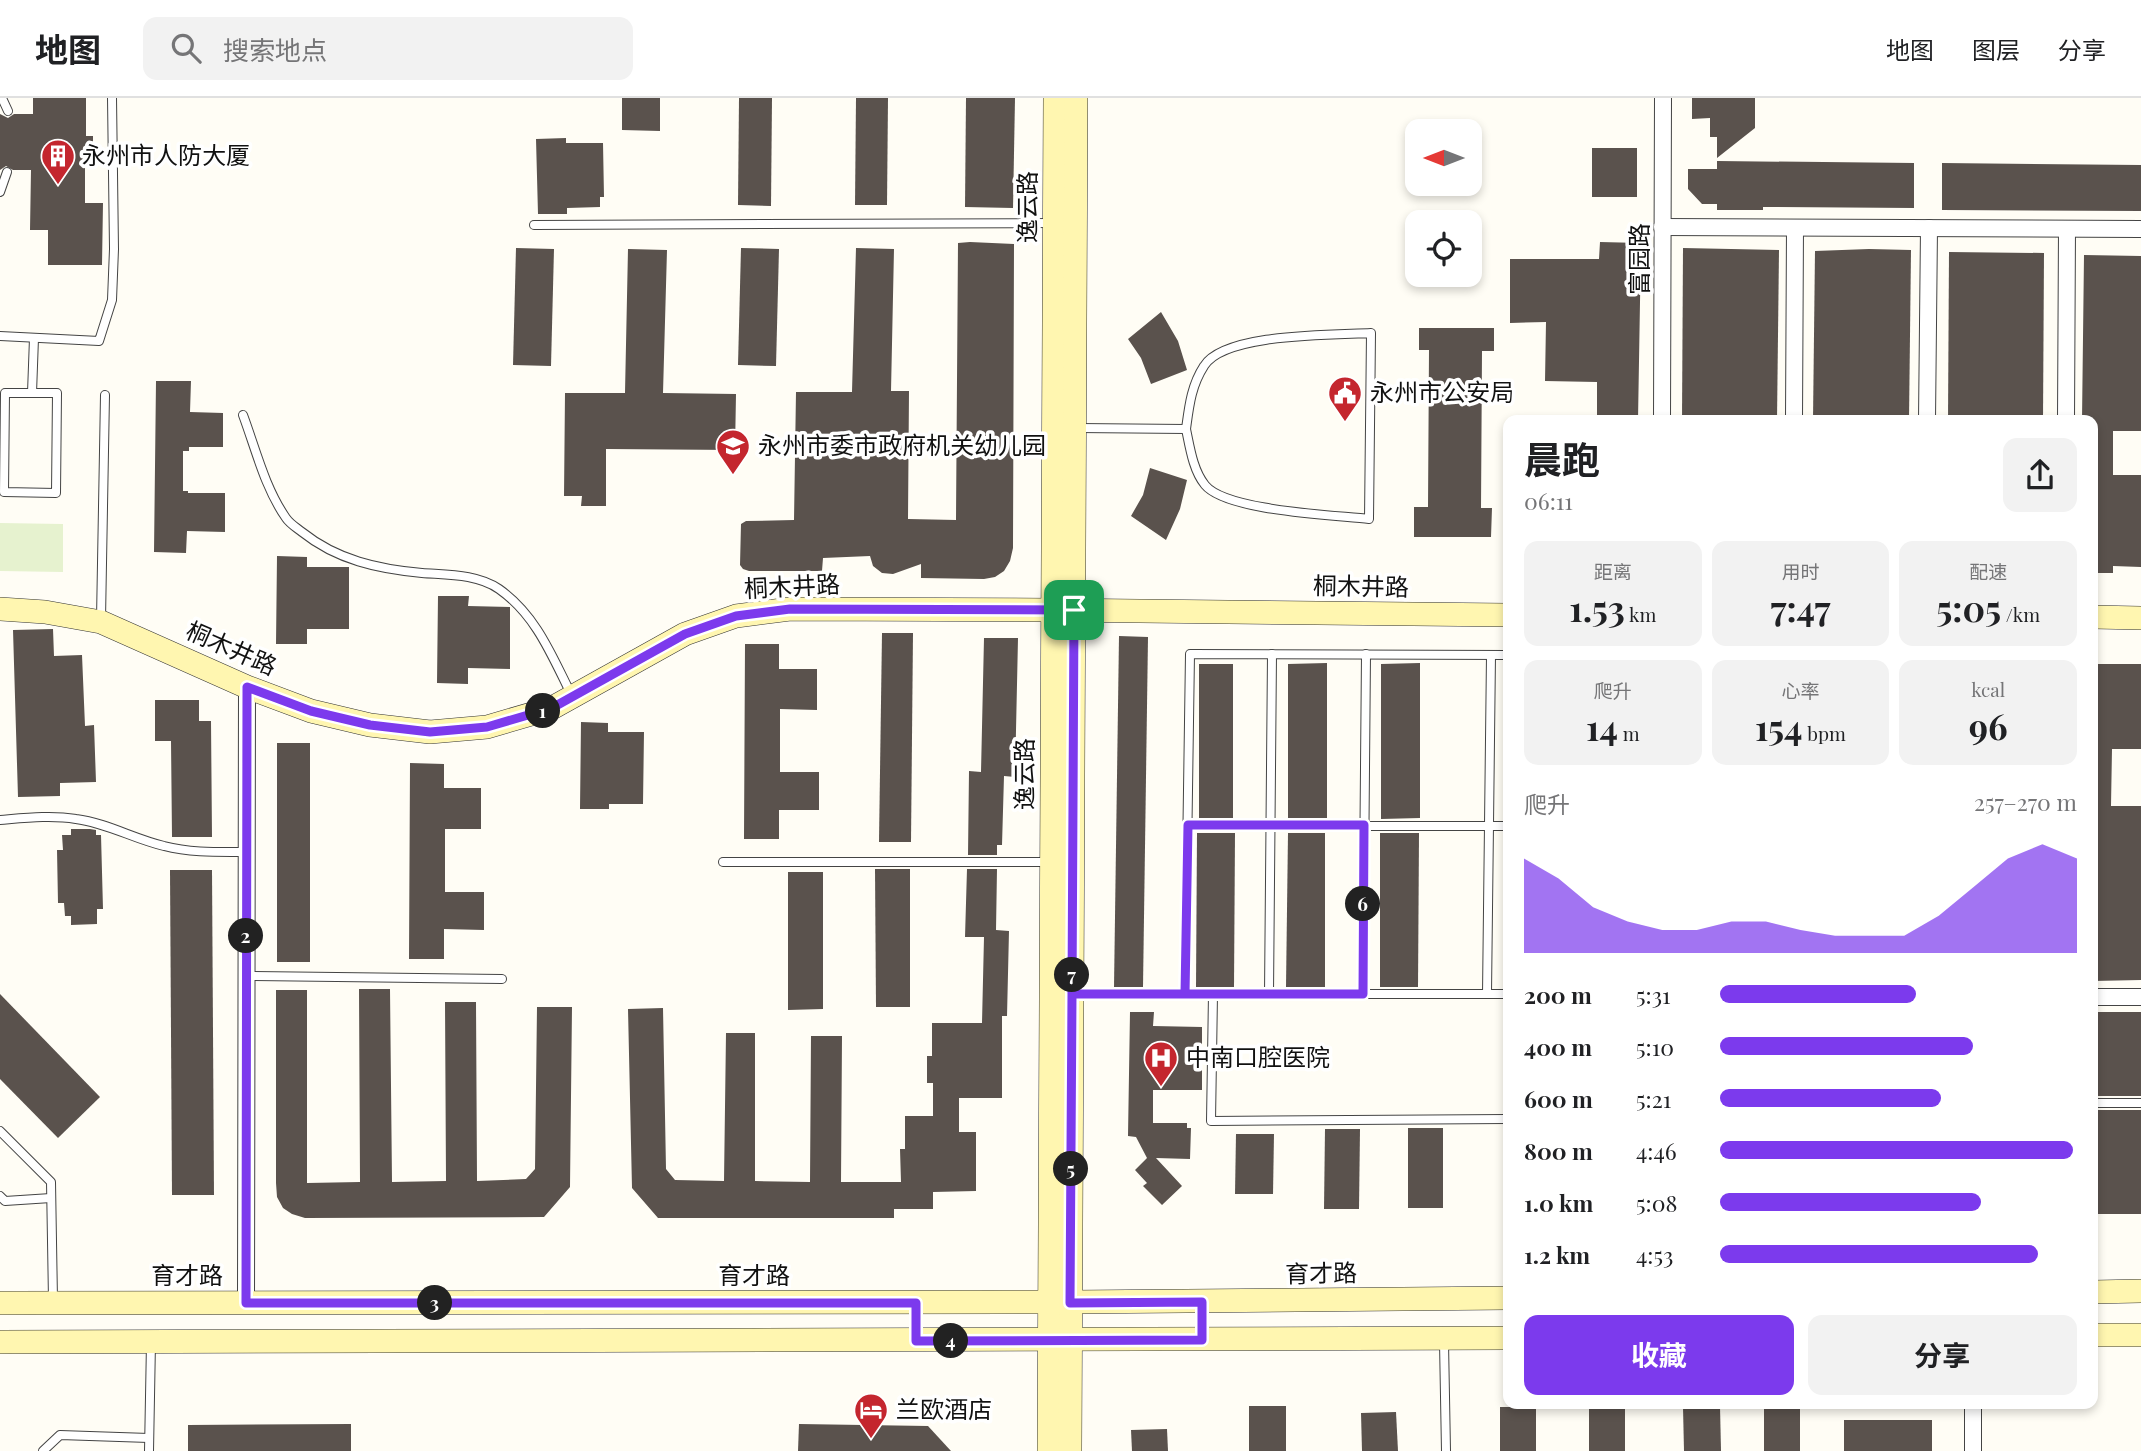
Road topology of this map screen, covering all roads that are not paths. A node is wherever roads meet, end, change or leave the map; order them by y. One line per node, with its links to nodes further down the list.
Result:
1 (2, 98): 6 (lane)
2 (112, 98): 17 (lane)
3 (1055, 98): 9 (street, 逸云路)
4 (1076, 98): 25 (street, 逸云路)
5 (1663, 98): 11 (street, 富园路)
6 (8, 111)
7 (7, 172): 8 (lane)
8 (0, 192)
9 (1054, 223): 10 (lane); 28 (street, 逸云路)
10 (534, 225)
11 (1662, 227): 12 (street); 21 (street, 富园路)
12 (1795, 228): 13 (street); 22 (street)
13 (1929, 228): 14 (street); 23 (street)
14 (2067, 229): 15 (street); 24 (street)
15 (2141, 229)
16 (0, 336): 17 (lane)
17 (34, 338): 18 (lane)
18 (32, 393): 18 (lane)
19 (106, 395): 32 (lane)
20 (243, 415): 38 (lane)
21 (1662, 415)
22 (1794, 415)
23 (1927, 415)
24 (2066, 415)
25 (1075, 428): 26 (lane); 28 (street, 逸云路)
26 (1186, 429): 26 (lane)
27 (0, 608): 32 (street, 桐木井路)
28 (1063, 610): 29 (street, 桐木井路); 38 (street, 桐木井路); 47 (street, 逸云路); 50 (street, 逸云路)
29 (1503, 615)
30 (2098, 617): 31 (street)
31 (2141, 618)
32 (101, 622): 37 (street, 桐木井路)
33 (1272, 654): 34 (lane); 40 (lane); 41 (lane)
34 (1366, 654): 35 (lane); 42 (lane)
35 (1491, 655): 36 (lane); 43 (lane)
36 (1503, 655)
37 (247, 687): 38 (street, 桐木井路); 45 (street)
38 (572, 697)
39 (0, 820): 45 (lane)
40 (1188, 825): 41 (lane); 51 (lane)
41 (1271, 825): 42 (lane); 53 (lane)
42 (1364, 825): 43 (lane); 54 (lane)
43 (1489, 825): 44 (lane); 55 (lane)
44 (1503, 825)
45 (246, 852): 48 (street)
46 (723, 862): 47 (lane)
47 (1051, 862): 72 (street, 逸云路)
48 (246, 976): 49 (lane); 70 (street)
49 (502, 979)
50 (1072, 994): 51 (lane); 72 (street, 逸云路)
51 (1185, 994): 52 (lane)
52 (1213, 994): 53 (lane); 61 (lane)
53 (1269, 994): 54 (lane)
54 (1363, 994): 55 (lane)
55 (1487, 994): 56 (lane)
56 (1503, 994)
57 (2098, 997): 58 (street)
58 (2141, 997)
59 (2098, 1103): 60 (lane)
60 (2141, 1103)
61 (1503, 1119)
62 (0, 1131): 64 (lane)
63 (0, 1196): 64 (lane)
64 (51, 1198): 68 (lane)
65 (2141, 1291): 66 (street)
66 (2098, 1292)
67 (1503, 1298): 69 (street, 育才路)
68 (20, 1302): 70 (street, 育才路); 81 (street)
69 (1202, 1302): 72 (street, 育才路); 77 (street)
70 (246, 1303): 71 (street, 育才路)
71 (916, 1303): 72 (street, 育才路); 78 (street)
72 (1060, 1303): 79 (street, 逸云路)
73 (2098, 1335): 74 (street)
74 (2141, 1335)
75 (1503, 1338): 76 (street)
76 (1444, 1339): 77 (street); 88 (lane)
77 (1202, 1340): 79 (street)
78 (916, 1341): 79 (street); 80 (street)
79 (1060, 1341): 86 (street, 逸云路); 87 (street, 逸云路)
80 (151, 1342): 81 (street); 83 (lane)
81 (12, 1343)
82 (1973, 1409): 89 (street)
83 (149, 1438): 84 (lane); 85 (lane)
84 (43, 1451)
85 (149, 1451)
86 (1049, 1451)
87 (1070, 1451)
88 (1446, 1451)
89 (1973, 1451)

